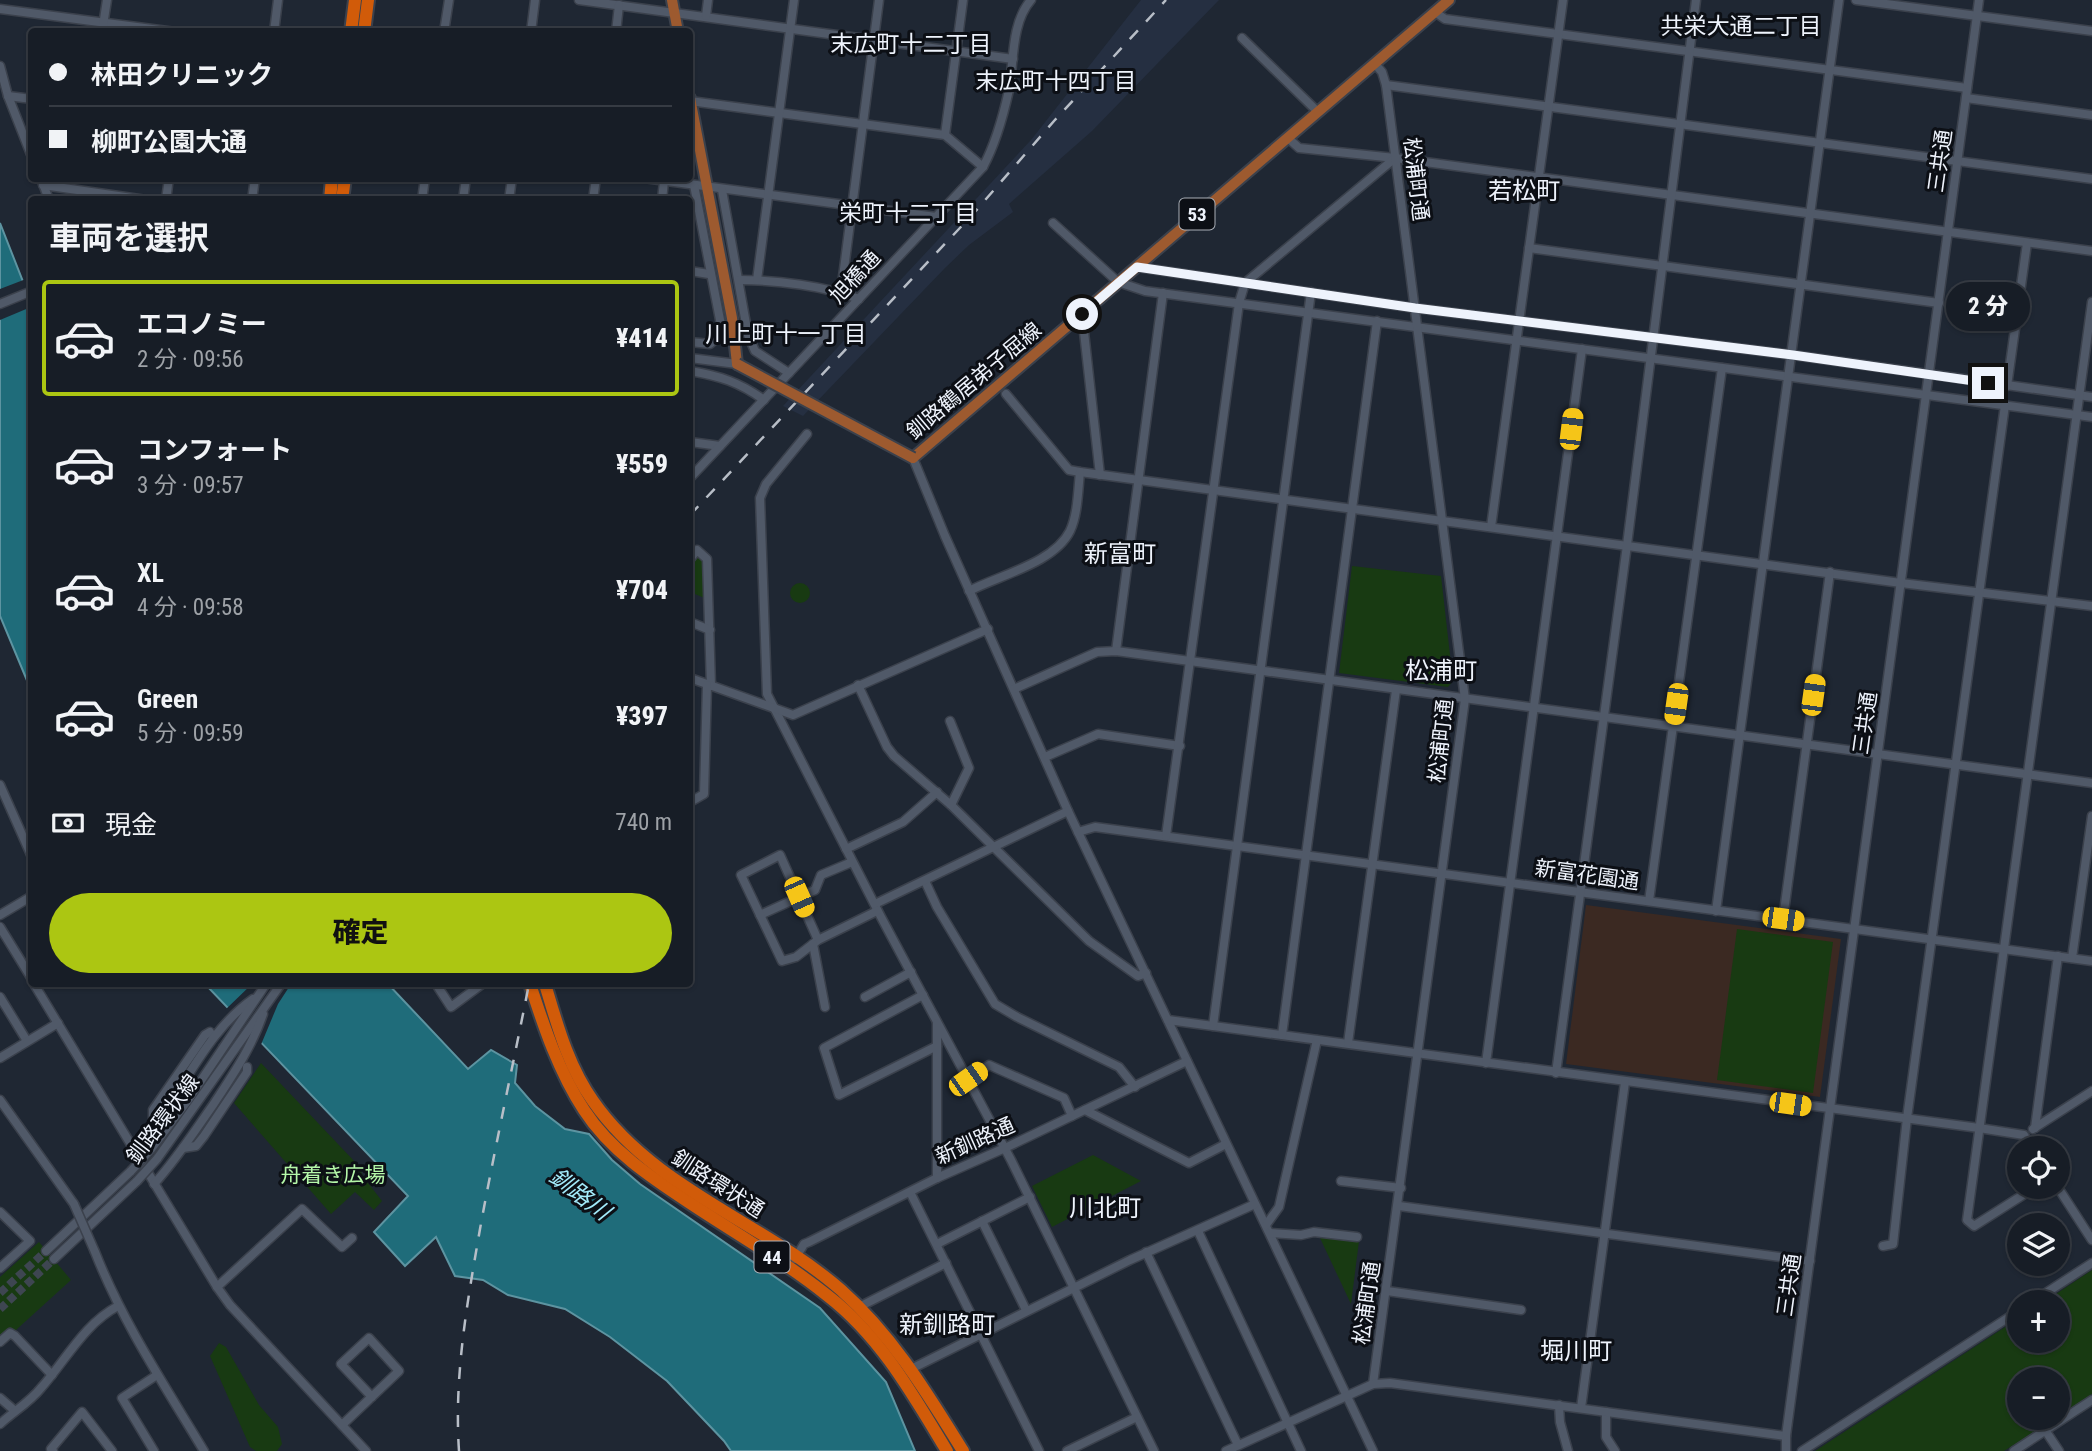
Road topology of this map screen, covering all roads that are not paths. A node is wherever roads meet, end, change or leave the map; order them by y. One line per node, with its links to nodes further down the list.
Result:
1 (107, 0): 26 (street)
2 (278, 0): 27 (street)
3 (355, 0): 28 (highway)
4 (368, 0): 29 (highway)
5 (449, 0): 30 (street)
6 (536, 0): 31 (street)
7 (579, 0): 20 (street)
8 (672, 0): 22 (main road)
9 (708, 0): 25 (street)
10 (794, 0): 34 (street)
11 (879, 0): 38 (street)
12 (963, 0): 39 (street)
13 (1031, 0): 41 (street, 旭橋通)
14 (1449, 0): 23 (main road, 釧路鶴居弟子屈線 / 53)
15 (1563, 0): 36 (street)
16 (1696, 0): 40 (street)
17 (1839, 0): 44 (street)
18 (1856, 0): 24 (street)
19 (1979, 0): 24 (street, 三共通)
20 (619, 5): 22 (street); 32 (street)
21 (0, 9): 26 (street)
22 (675, 12): 25 (street); 33 (main road)
23 (1435, 12): 36 (street); 42 (main road, 釧路鶴居弟子屈線 / 53)
24 (1978, 15): 35 (street); 46 (street, 三共通)
25 (706, 16): 34 (street)
26 (103, 27)
27 (274, 28)
28 (352, 28)
29 (364, 28)
30 (445, 28)
31 (532, 28)
32 (616, 28)
33 (677, 28)
34 (791, 28): 38 (street); 53 (street)
35 (2092, 31)
36 (1558, 34): 40 (street); 51 (street)
37 (1242, 38): 52 (street)
38 (874, 39): 39 (street); 57 (street)
39 (956, 51): 41 (street); 58 (street)
40 (1689, 52): 44 (street); 56 (street)
41 (1013, 59): 64 (street, 旭橋通)
42 (1374, 64): 45 (street, 松浦町通); 52 (main road, 釧路鶴居弟子屈線 / 53)
43 (0, 66): 47 (street)
44 (1830, 70): 46 (street); 60 (street)
45 (1386, 85): 51 (street); 62 (street, 松浦町通)
46 (1967, 88): 49 (street, 三共通)
47 (8, 96): 48 (street); 61 (street)
48 (28, 98)
49 (1966, 98): 55 (street); 63 (street, 三共通)
50 (693, 100): 53 (street)
51 (1549, 105): 56 (street); 65 (street)
52 (1318, 112): 59 (main road, 釧路鶴居弟子屈線 / 53)
53 (779, 113): 57 (street); 74 (street)
54 (693, 115): 71 (main road)
55 (2092, 115)
56 (1680, 123): 60 (street); 75 (street)
57 (863, 124): 58 (street); 77 (street)
58 (945, 135): 64 (street)
59 (1288, 138): 62 (street); 85 (main road, 釧路鶴居弟子屈線 / 53)
60 (1820, 142): 63 (street); 78 (street)
61 (28, 147)
62 (1395, 158): 65 (street); 92 (street); 103 (street, 松浦町通)
63 (1958, 160): 66 (street); 81 (street, 三共通)
64 (982, 167): 79 (street, 旭橋通)
65 (1539, 177): 75 (street); 83 (street)
66 (2092, 179)
67 (42, 182): 72 (street)
68 (82, 182): 72 (street)
69 (672, 182): 70 (street)
70 (694, 185): 71 (street); 88 (street)
71 (707, 187): 73 (street); 117 (main road)
72 (81, 190): 76 (street)
73 (722, 190): 74 (street); 89 (street)
74 (768, 195): 77 (street); 90 (street)
75 (1672, 195): 78 (street); 86 (street)
76 (120, 196)
77 (852, 207): 79 (street); 95 (street)
78 (1811, 214): 81 (street); 93 (street)
79 (936, 217): 98 (street, 旭橋通)
80 (1053, 223): 91 (street)
81 (1948, 233): 82 (street); 101 (street, 三共通)
82 (2027, 243): 84 (street); 123 (street)
83 (1529, 248): 86 (street); 106 (street)
84 (2092, 251)
85 (1137, 267): 91 (main road, 釧路鶴居弟子屈線 / 53); 92 (street)
86 (1662, 267): 93 (street); 110 (street)
87 (693, 271): 88 (street)
88 (709, 274): 112 (street)
89 (739, 280): 90 (street); 120 (street)
90 (757, 280): 95 (street)
91 (1118, 282): 97 (street); 105 (main road, 釧路鶴居弟子屈線 / 53)
92 (1245, 283): 96 (street); 100 (street)
93 (1802, 286): 101 (street); 114 (street)
94 (28, 292): 102 (street)
95 (841, 292): 98 (street)
96 (1311, 292): 103 (street); 104 (street)
97 (1163, 293): 100 (street); 139 (street)
98 (859, 299): 120 (street, 旭橋通)
99 (2092, 302): 109 (street)
100 (1239, 303): 104 (street); 140 (street)
101 (1939, 303): 121 (street, 三共通)
102 (0, 304)
103 (1415, 308): 106 (street); 108 (street, 松浦町通)
104 (1308, 312): 107 (street); 141 (street)
105 (1082, 314): 135 (main road, 釧路鶴居弟子屈線 / 53); 138 (street)
106 (1519, 320): 110 (street); 111 (street)
107 (1377, 321): 108 (street); 142 (street)
108 (1417, 326): 111 (street); 143 (street, 松浦町通)
109 (2090, 332): 126 (street)
110 (1652, 338): 114 (street); 116 (street)
111 (1517, 340): 113 (street); 144 (street)
112 (693, 342)
113 (1582, 349): 116 (street); 145 (street)
114 (1793, 355): 121 (street); 122 (street)
115 (693, 358): 117 (street)
116 (1650, 359): 118 (street); 146 (street)
117 (737, 364): 135 (main road, 釧路鶴居弟子屈線, bridge)
118 (1721, 368): 122 (street); 147 (street)
119 (693, 372): 128 (street)
120 (789, 373): 128 (street, 旭橋通)
121 (1928, 375): 123 (street); 125 (street, 三共通)
122 (1790, 376): 125 (street); 149 (street)
123 (2007, 386): 126 (street)
124 (1006, 394): 136 (street)
125 (1926, 395): 129 (street); 151 (street, 三共通)
126 (2079, 395): 127 (street); 130 (street)
127 (2092, 397)
128 (764, 400): 134 (street, 旭橋通)
129 (2005, 405): 130 (street); 153 (street)
130 (2077, 415): 131 (street); 154 (street)
131 (2092, 417)
132 (807, 434): 170 (street)
133 (693, 442): 134 (street)
134 (720, 446): 137 (street, 旭橋通)
135 (913, 458): 152 (street)
136 (1080, 472): 138 (street); 152 (street)
137 (693, 475)
138 (1100, 475): 139 (street)
139 (1138, 479): 140 (street); 159 (street)
140 (1214, 491): 141 (street); 160 (street)
141 (1283, 499): 142 (street); 161 (street)
142 (1352, 507): 143 (street); 163 (street)
143 (1443, 521): 144 (street); 168 (street, 松浦町通)
144 (1491, 527): 145 (street)
145 (1558, 535): 146 (street); 169 (street)
146 (1627, 545): 147 (street); 171 (street)
147 (1696, 554): 149 (street); 173 (street)
148 (693, 555): 158 (street)
149 (1764, 563): 150 (street); 174 (street)
150 (1830, 572): 151 (street); 175 (street)
151 (1901, 583): 153 (street); 177 (street, 三共通)
152 (969, 591): 157 (street)
153 (1979, 592): 154 (street); 179 (street)
154 (2053, 601): 155 (street); 180 (street)
155 (2092, 606)
156 (693, 623): 158 (street)
157 (988, 629): 165 (street); 166 (street)
158 (710, 630): 164 (street)
159 (1116, 651): 160 (street); 166 (street)
160 (1190, 662): 161 (street); 176 (street)
161 (1259, 671): 163 (street); 191 (street)
162 (693, 679): 164 (street)
163 (1330, 680): 167 (street); 194 (street)
164 (709, 685): 170 (street); 184 (street)
165 (858, 685): 170 (street); 183 (street)
166 (1014, 689): 178 (street)
167 (1396, 690): 168 (street); 196 (street)
168 (1465, 699): 169 (street); 197 (street, 松浦町通)
169 (1534, 708): 171 (street); 199 (street)
170 (775, 711): 193 (street)
171 (1603, 717): 173 (street); 200 (street)
172 (950, 721): 185 (street)
173 (1673, 726): 174 (street); 203 (street)
174 (1741, 736): 175 (street); 205 (street)
175 (1806, 744): 177 (street); 208 (street)
176 (1180, 746): 178 (street); 189 (street)
177 (1878, 754): 179 (street); 210 (street, 三共通)
178 (1045, 757): 186 (street)
179 (1956, 764): 180 (street); 211 (street)
180 (2028, 775): 181 (street); 213 (street)
181 (2092, 783)
182 (0, 785): 192 (street)
183 (937, 792): 185 (street); 193 (street)
184 (693, 800)
185 (951, 805): 190 (street)
186 (1068, 811): 188 (street); 190 (street)
187 (2092, 816): 215 (street)
188 (1078, 832): 189 (street, 新富花園通); 219 (street)
189 (1166, 836): 191 (street, 新富花園通)
190 (995, 846): 198 (street); 219 (street)
191 (1236, 846): 194 (street, 新富花園通); 236 (street)
192 (28, 848)
193 (846, 849): 195 (street)
194 (1306, 855): 196 (street, 新富花園通); 238 (street)
195 (852, 862): 201 (street); 204 (street)
196 (1373, 864): 197 (street, 新富花園通); 241 (street)
197 (1443, 873): 199 (street, 新富花園通); 243 (street, 松浦町通)
198 (925, 881): 204 (street); 251 (street)
199 (1511, 882): 200 (street, 新富花園通); 246 (street)
200 (1579, 891): 203 (street, 新富花園通); 248 (street)
201 (799, 897): 207 (street); 207 (street); 212 (street)
202 (28, 898): 206 (street)
203 (1649, 901): 205 (street, 新富花園通)
204 (876, 907): 212 (street); 217 (street)
205 (1716, 911): 208 (street, 新富花園通)
206 (0, 915)
207 (760, 915): 212 (street)
208 (1783, 919): 210 (street, 新富花園通)
209 (0, 927): 218 (street)
210 (1853, 929): 211 (street, 新富花園通); 254 (street, 三共通)
211 (1931, 939): 213 (street, 新富花園通); 257 (street)
212 (816, 942): 232 (street)
213 (2004, 948): 214 (street, 新富花園通); 259 (street)
214 (2058, 956): 215 (street, 新富花園通); 260 (street)
215 (2072, 958): 216 (street, 新富花園通)
216 (2092, 961)
217 (911, 972): 227 (street); 229 (street)
218 (28, 973)
219 (1146, 973): 233 (street)
220 (37, 987): 235 (street)
221 (264, 987): 228 (street, 釧路環状線)
222 (279, 987): 231 (street, 釧路環状線)
223 (438, 987): 224 (street)
224 (478, 987)
225 (531, 987): 290 (highway, 釧路環状通 / 44)
226 (546, 987): 290 (highway, 釧路環状通 / 44)
227 (923, 995): 234 (street); 242 (street)
228 (258, 996): 258 (street); 286 (street, 釧路環状線, bridge)
229 (864, 997)
230 (0, 998): 240 (street)
231 (267, 1004): 263 (street); 288 (street, 釧路環状線, bridge)
232 (825, 1007)
233 (1168, 1020): 236 (street); 245 (street)
234 (937, 1022): 242 (street); 249 (street)
235 (58, 1023): 240 (street); 265 (street)
236 (1213, 1026): 238 (street)
237 (210, 1032): 258 (street)
238 (1282, 1035): 239 (street)
239 (1317, 1040): 241 (street); 278 (street)
240 (27, 1041): 244 (street)
241 (1348, 1043): 243 (street)
242 (937, 1045): 266 (street)
243 (1419, 1054): 246 (street); 269 (street, 松浦町通)
244 (0, 1058)
245 (1187, 1061): 251 (street, 新釧路通); 262 (street)
246 (1486, 1063): 248 (street)
247 (247, 1067): 263 (street)
248 (1556, 1073): 250 (street)
249 (968, 1079): 256 (street); 264 (street)
250 (1625, 1082): 254 (street); 280 (street)
251 (1135, 1087): 255 (street, 新釧路通)
252 (2092, 1091): 260 (street)
253 (0, 1100): 298 (street, bridge)
254 (1830, 1109): 257 (street); 289 (street, 三共通)
255 (1085, 1110): 256 (street, 新釧路通); 262 (street)
256 (1072, 1116): 264 (street, 新釧路通)
257 (1907, 1118): 259 (street); 285 (street)
258 (153, 1127): 265 (street)
259 (1979, 1128): 261 (street); 272 (street)
260 (2035, 1128): 261 (street)
261 (2024, 1135)
262 (1226, 1144): 274 (street)
263 (183, 1148): 268 (street)
264 (1005, 1148): 266 (street, 新釧路通); 271 (street)
265 (133, 1149): 268 (street)
266 (937, 1178): 270 (street, 新釧路通)
267 (1340, 1181): 269 (street)
268 (154, 1184): 295 (street)
269 (1401, 1188): 275 (street, 松浦町通)
270 (910, 1192): 284 (street); 290 (street, 新釧路通)
271 (1030, 1197): 277 (street); 294 (street)
272 (2017, 1199)
273 (2065, 1199): 283 (street)
274 (1255, 1204): 278 (street); 279 (street)
275 (1399, 1206): 280 (street); 297 (street, 松浦町通)
276 (0, 1212): 293 (street)
277 (982, 1221): 284 (street); 300 (street)
278 (1268, 1229): 281 (street); 309 (street)
279 (1198, 1231): 287 (street); 319 (street)
280 (1605, 1234): 289 (street); 314 (street)
281 (1357, 1237)
282 (352, 1238): 295 (street)
283 (2092, 1240)
284 (937, 1244): 292 (street)
285 (1884, 1247)
286 (46, 1251)
287 (1146, 1252): 294 (street); 324 (street)
288 (54, 1259)
289 (1810, 1261): 323 (street, 三共通)
290 (792, 1263): 299 (highway, 釧路環状通 / 44); 330 (highway, 釧路環状通 / 44)
291 (2092, 1263): 296 (street)
292 (946, 1264): 299 (street); 303 (street)
293 (0, 1268)
294 (1075, 1286): 300 (street); 318 (street)
295 (217, 1287): 321 (street)
296 (2050, 1290)
297 (1387, 1291): 301 (street); 308 (street, 松浦町通)
298 (118, 1306): 306 (street); 307 (street)
299 (859, 1307): 305 (highway, 釧路環状通 / 44)
300 (1026, 1310): 303 (street)
301 (1521, 1310)
302 (2007, 1318): 341 (street)
303 (980, 1333): 305 (street); 332 (street)
304 (0, 1342): 306 (street)
305 (911, 1369): 331 (highway, 釧路環状通 / 44)
306 (52, 1375): 315 (street)
307 (157, 1375): 327 (street); 328 (street)
308 (1373, 1384): 309 (street); 313 (street)
309 (1346, 1396): 319 (street); 337 (street)
310 (372, 1397): 310 (street); 321 (street)
311 (0, 1398): 315 (street)
312 (2092, 1400): 317 (street)
313 (1559, 1405): 314 (street); 338 (street)
314 (1581, 1408): 316 (street)
315 (15, 1411): 320 (street)
316 (1606, 1412): 323 (street); 339 (street)
317 (2070, 1414)
318 (1137, 1418): 333 (street); 334 (street)
319 (1287, 1422): 324 (street); 336 (street)
320 (0, 1424)
321 (342, 1425): 329 (street)
322 (2045, 1430): 342 (street); 343 (street)
323 (1786, 1436): 340 (street, 三共通)
324 (1238, 1445): 335 (street)
325 (53, 1451): 326 (street)
326 (112, 1451)
327 (154, 1451)
328 (204, 1451)
329 (366, 1451)
330 (947, 1451)
331 (963, 1451)
332 (1039, 1451)
333 (1067, 1451)
334 (1154, 1451)
335 (1226, 1451)
336 (1301, 1451)
337 (1373, 1451)
338 (1568, 1451)
339 (1615, 1451)
340 (1786, 1451)
341 (1802, 1451)
342 (2014, 1451)
343 (2059, 1451)

